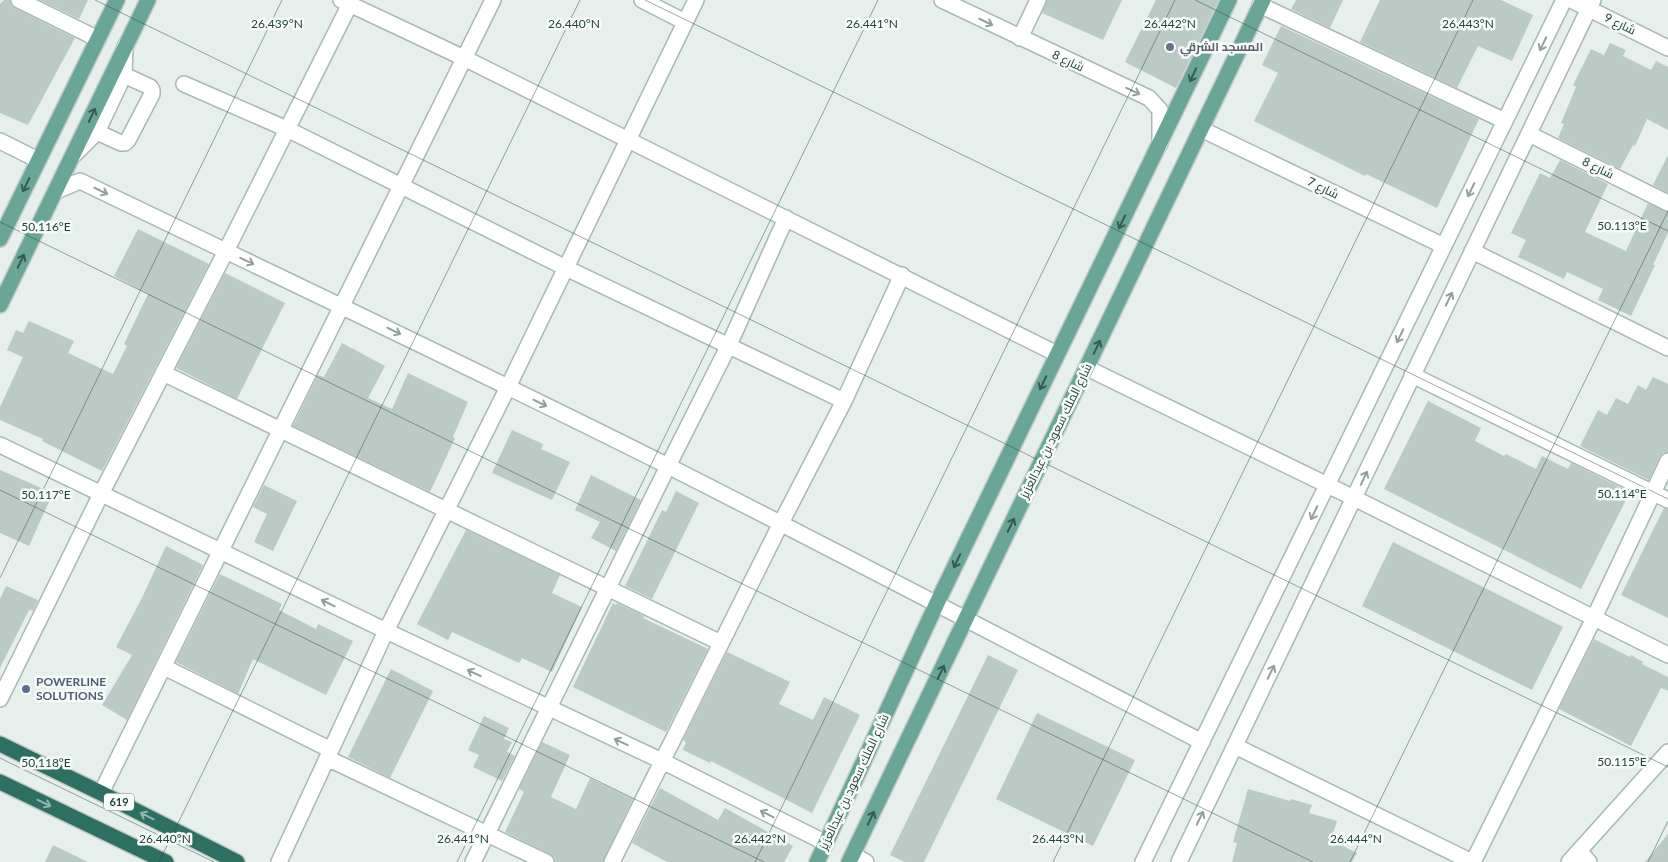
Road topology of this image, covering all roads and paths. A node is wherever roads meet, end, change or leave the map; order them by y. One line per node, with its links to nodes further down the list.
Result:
1 (19, 0): 17 (street)
2 (117, 0): 17 (main road)
3 (148, 0): 18 (main road)
4 (493, 0): 20 (street)
5 (642, 0): 15 (street)
6 (696, 0): 15 (street)
7 (942, 0): 16 (street, شارع 8, one-way to 16)
8 (1038, 0): 16 (street)
9 (1229, 0): 30 (main road, شارع الملك سعود بن عبدالعزيز, one-way to 30)
10 (1564, 0): 23 (street, one-way to 23)
11 (1571, 0): 14 (street, شارع 9)
12 (347, 1): 20 (street); 24 (street)
13 (1262, 2): 23 (street); 25 (main road, شارع الملك سعود بن عبدالعزيز)
14 (1591, 4): 19 (street, شارع 9); 27 (street)
15 (685, 22): 28 (street)
16 (1020, 38): 30 (street, شارع 8, one-way to 30)
17 (98, 39): 32 (main road)
18 (125, 46): 21 (street); 31 (main road, one-way to 18)
19 (1668, 48)
20 (464, 58): 28 (street); 33 (street)
21 (124, 75): 26 (street); 26 (street)
22 (184, 84): 24 (street)
23 (1505, 121): 38 (street, one-way to 38)
24 (287, 129): 33 (street); 39 (street)
25 (1202, 129): 38 (street, شارع 7); 48 (main road, شارع الملك سعود بن عبدالعزيز, one-way to 25)
26 (97, 132): 31 (street)
27 (1529, 134): 35 (street, شارع 8); 40 (street)
28 (628, 139): 36 (street); 41 (street)
29 (0, 141): 32 (street)
30 (1160, 144): 47 (main road, شارع الملك سعود بن عبدالعزيز, one-way to 47)
31 (73, 156): 34 (main road)
32 (38, 160): 37 (main road, one-way to 37)
33 (400, 186): 41 (street); 44 (street)
34 (56, 191): 39 (street, one-way to 39); 43 (main road, one-way to 34)
35 (1668, 203)
36 (786, 218): 42 (street); 45 (street)
37 (0, 239)
38 (1444, 246): 57 (street, one-way to 57)
39 (226, 251): 44 (street, one-way to 44); 49 (street)
40 (1472, 251): 46 (street); 50 (street, one-way to 40)
41 (566, 268): 45 (street); 51 (street)
42 (902, 275): 47 (street); 52 (street)
43 (0, 305)
44 (342, 305): 51 (street, one-way to 51); 53 (street)
45 (729, 345): 52 (street); 56 (street)
46 (1668, 348)
47 (1057, 354): 66 (main road, شارع الملك سعود بن عبدالعزيز, one-way to 66)
48 (1087, 368): 57 (street); 68 (main road, شارع الملك سعود بن عبدالعزيز, one-way to 48)
49 (163, 373): 53 (street); 59 (street)
50 (1412, 375): 58 (street); 60 (street, one-way to 50)
51 (508, 387): 56 (street, one-way to 56); 62 (street)
52 (844, 402): 63 (street)
53 (280, 430): 62 (street); 64 (street)
54 (0, 445): 59 (street)
55 (1668, 461): 58 (street)
56 (668, 466): 63 (street); 65 (street)
57 (1327, 485): 60 (street); 75 (street, one-way to 75)
58 (1653, 492): 61 (street); 67 (street)
59 (100, 494): 64 (street); 73 (street)
60 (1354, 498): 67 (street); 77 (street, one-way to 60)
61 (1668, 500)
62 (446, 510): 65 (street); 69 (street)
63 (781, 523): 66 (street); 70 (street)
64 (221, 551): 69 (street, one-way to 64); 72 (street)
65 (607, 589): 70 (street); 74 (street)
66 (937, 604): 68 (street); 84 (main road, شارع الملك سعود بن عبدالعزيز)
67 (1594, 618): 71 (street); 97 (street)
68 (966, 620): 75 (street); 87 (main road, شارع الملك سعود بن عبدالعزيز, one-way to 68)
69 (386, 631): 74 (street, one-way to 69); 79 (street)
70 (721, 643): 80 (street)
71 (1668, 654)
72 (164, 667): 79 (street); 82 (street)
73 (0, 699)
74 (548, 707): 80 (street, one-way to 74); 83 (street)
75 (1202, 742): 95 (street)
76 (0, 744): 82 (highway, 619)
77 (1235, 746): 85 (street); 96 (street, one-way to 77)
78 (1668, 752): 86 (street)
79 (329, 754): 83 (street); 90 (street)
80 (662, 761): 84 (street, one-way to 80); 93 (street)
81 (0, 782): 88 (highway, one-way to 88)
82 (101, 793): 89 (highway, 619, one-way to 82)
83 (487, 834): 91 (street); 92 (street)
84 (826, 843): 94 (main road, شارع الملك سعود بن عبدالعزيز)
85 (1456, 858): 97 (street)
86 (1579, 858)
87 (856, 860)
88 (166, 862)
89 (237, 862)
90 (278, 862)
91 (473, 862)
92 (546, 862)
93 (612, 862)
94 (817, 862)
95 (1143, 862)
96 (1179, 862)
97 (1472, 862)

